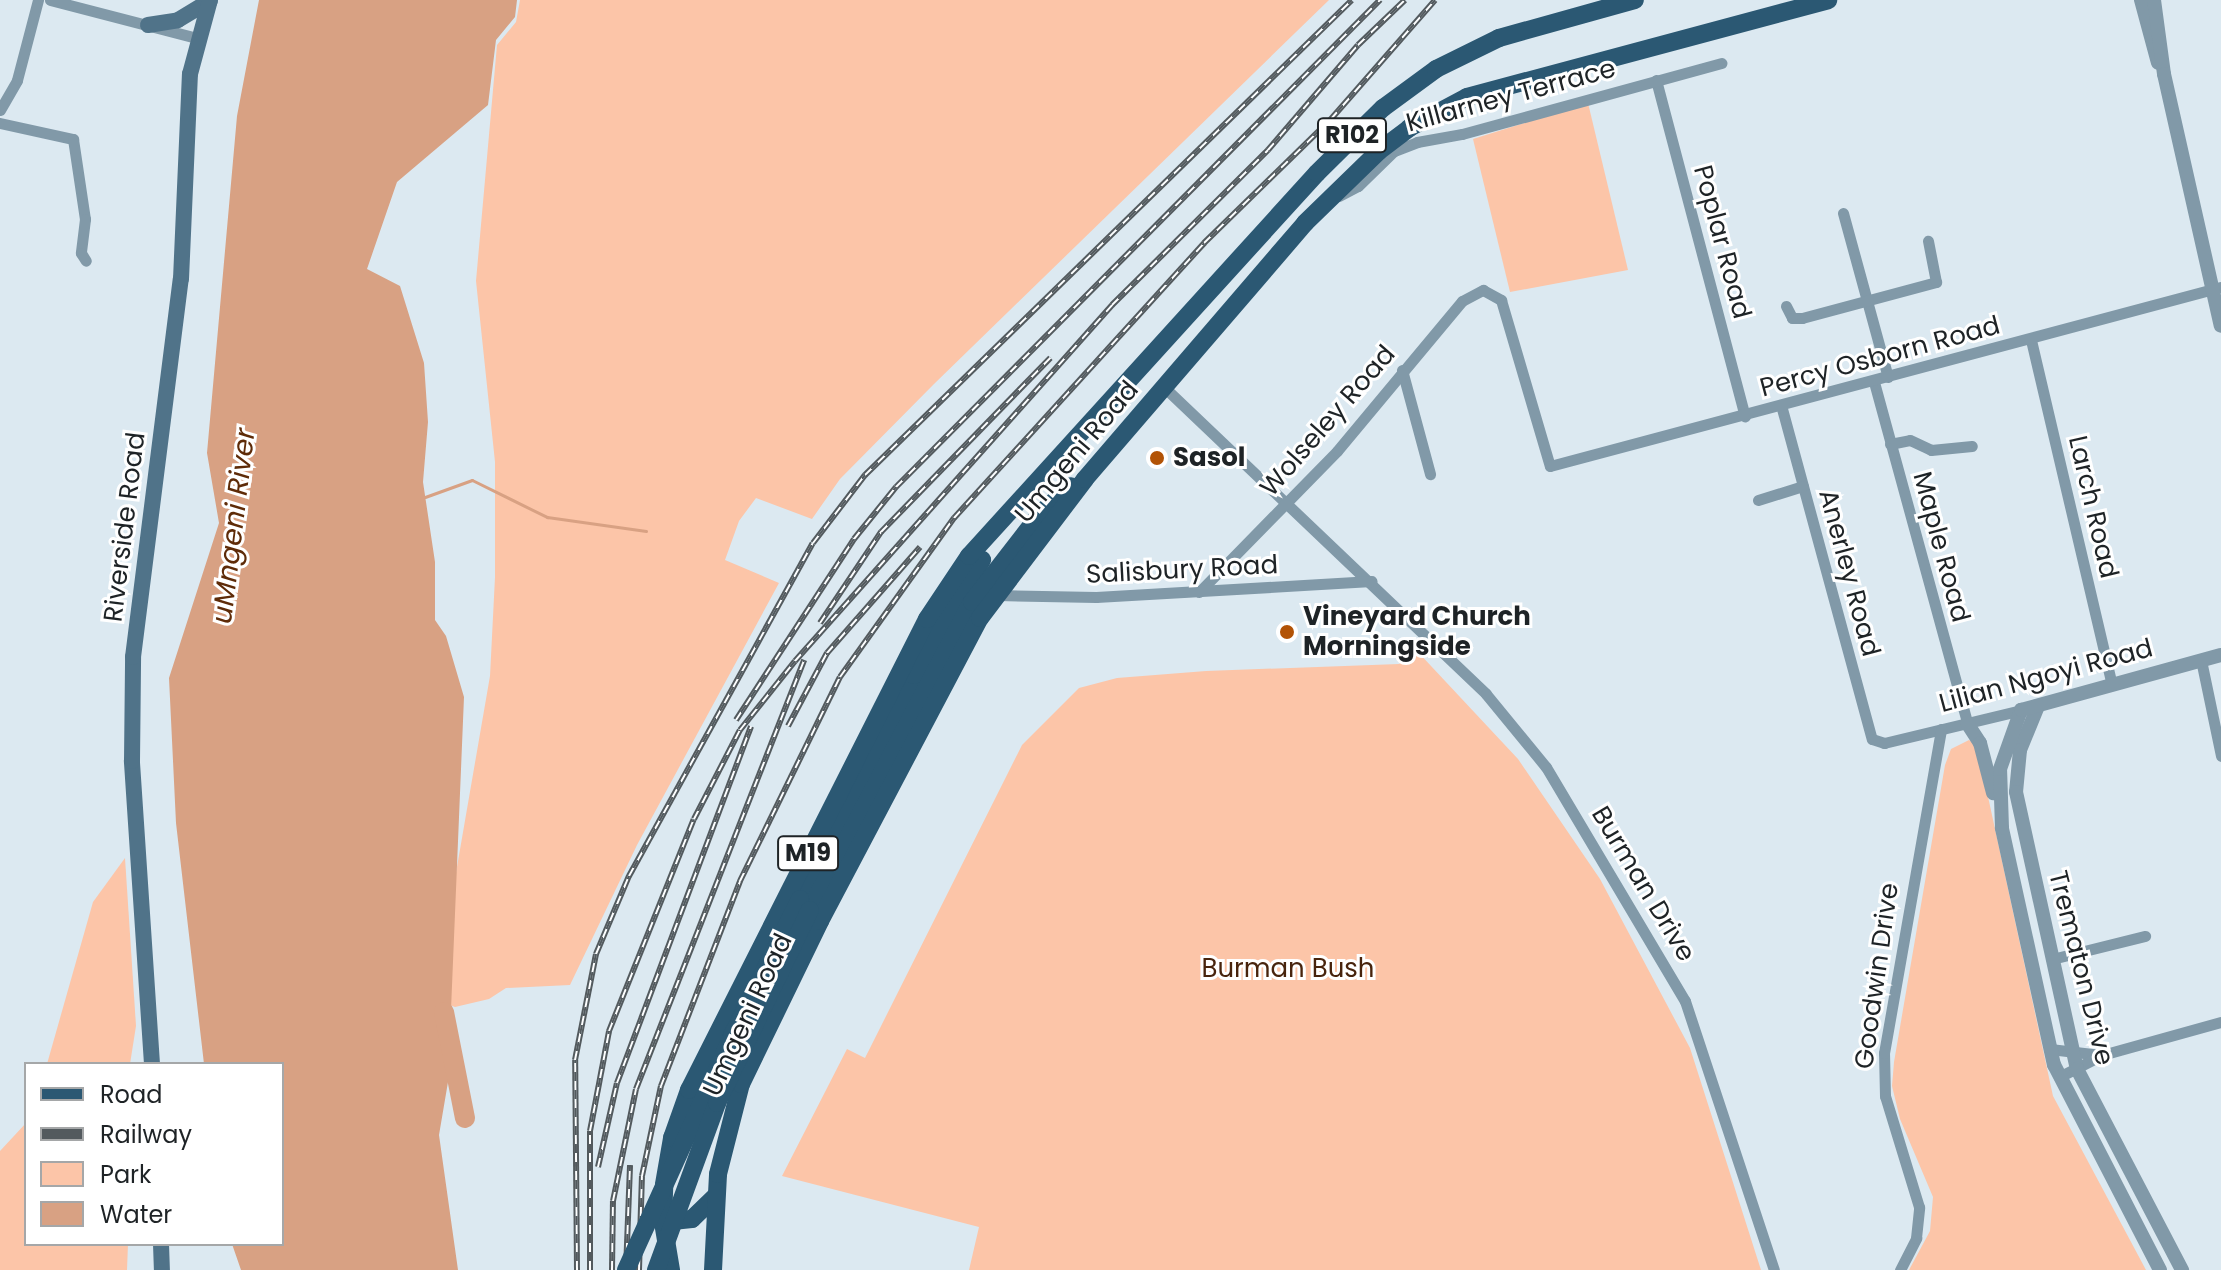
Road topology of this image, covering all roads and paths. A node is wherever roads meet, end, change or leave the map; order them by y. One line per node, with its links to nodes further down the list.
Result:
1 (38, 0): 15 (street)
2 (50, 0): 10 (street)
3 (1635, 0): 36 (main road, Umgeni Road / R102)
4 (1752, 0): 9 (main road)
5 (1828, 0): 9 (main road, Umgeni Road / R102)
6 (2141, 0): 13 (street)
7 (2154, 0): 13 (street)
8 (210, 1): 10 (main road); 11 (main road, Riverside Road)
9 (1747, 21): 17 (main road, Umgeni Road / R102)
10 (148, 25): 11 (street)
11 (197, 38): 64 (main road, Riverside Road)
12 (1721, 63): 14 (street, Killarney Terrace)
13 (2164, 74): 21 (street)
14 (1656, 80): 17 (street, Killarney Terrace); 31 (street, Poplar Road)
15 (0, 110)
16 (0, 123): 20 (street)
17 (1327, 200): 29 (main road, Umgeni Road / R102)
18 (1843, 213): 22 (street)
19 (1928, 241): 22 (street)
20 (86, 261)
21 (2217, 288): 24 (street); 25 (street, Percy Osborn Road)
22 (1867, 300): 23 (street); 27 (street)
23 (1786, 306)
24 (2221, 326)
25 (2031, 340): 27 (street, Percy Osborn Road); 46 (street, Larch Road)
26 (1402, 370): 34 (street, Wolseley Road); 35 (street); 39 (street, Wolseley Road)
27 (1888, 377): 28 (street, Percy Osborn Road)
28 (1874, 382): 30 (street, Percy Osborn Road); 32 (street, Maple Road)
29 (1165, 388): 37 (main road, Umgeni Road / R102); 39 (street, Burman Drive)
30 (1781, 405): 31 (street, Percy Osborn Road); 38 (street, Anerley Road)
31 (1745, 416): 34 (street, Percy Osborn Road)
32 (1890, 444): 33 (street); 49 (street, Maple Road)
33 (1972, 446)
34 (1550, 466)
35 (1430, 474)
36 (1047, 475): 55 (main road); 70 (main road, Umgeni Road / M19)
37 (1085, 479): 43 (main road, Umgeni Road / M19); 55 (main road)
38 (1803, 486): 40 (street); 51 (street, Anerley Road)
39 (1288, 499): 41 (street, Burman Drive); 42 (street, Wolseley Road)
40 (1758, 500)
41 (1372, 581): 42 (street, Salisbury Road); 77 (street, Burman Drive)
42 (1199, 592): 43 (street, Salisbury Road)
43 (994, 595): 68 (main road, Umgeni Road / M19)
44 (2221, 655): 45 (street, Lilian Ngoyi Road)
45 (2201, 660): 46 (street, Lilian Ngoyi Road); 52 (street)
46 (2112, 684): 47 (street, Lilian Ngoyi Road)
47 (2038, 706): 48 (street, Lilian Ngoyi Road); 53 (street, Trematon Drive)
48 (2021, 710): 49 (street, Lilian Ngoyi Road); 54 (street, Trematon Drive)
49 (1967, 723): 50 (street, Lilian Ngoyi Road); 54 (street)
50 (1941, 729): 51 (street, Lilian Ngoyi Road); 78 (street, Goodwin Drive)
51 (1884, 743)
52 (2221, 756)
53 (2020, 811): 54 (street); 56 (street, Trematon Drive)
54 (2001, 821): 57 (street, Trematon Drive)
55 (805, 904): 73 (main road, bridge); 74 (main road, bridge)
56 (2042, 915): 57 (street); 59 (street, Trematon Drive)
57 (2022, 920): 61 (street, Trematon Drive)
58 (2145, 936): 59 (street)
59 (2052, 959): 62 (street, Trematon Drive)
60 (2221, 1022): 63 (street)
61 (2050, 1049): 62 (street); 66 (street, Trematon Drive)
62 (2073, 1053): 63 (street); 65 (street, Trematon Drive)
63 (2102, 1055): 65 (street)
64 (152, 1062)
65 (2077, 1069): 66 (street); 67 (street, Trematon Drive)
66 (2059, 1077): 69 (street, Trematon Drive)
67 (2138, 1187): 69 (street); 80 (street, Trematon Drive)
68 (715, 1197): 70 (main road); 76 (main road, Umgeni Road / M19)
69 (2121, 1198): 79 (street, Trematon Drive)
70 (663, 1222): 75 (main road, Umgeni Road / M19)
71 (161, 1246): 72 (main road)
72 (162, 1270)
73 (626, 1270)
74 (656, 1270)
75 (671, 1270)
76 (713, 1270)
77 (1774, 1270)
78 (1900, 1270)
79 (2160, 1270)
80 (2182, 1270)

